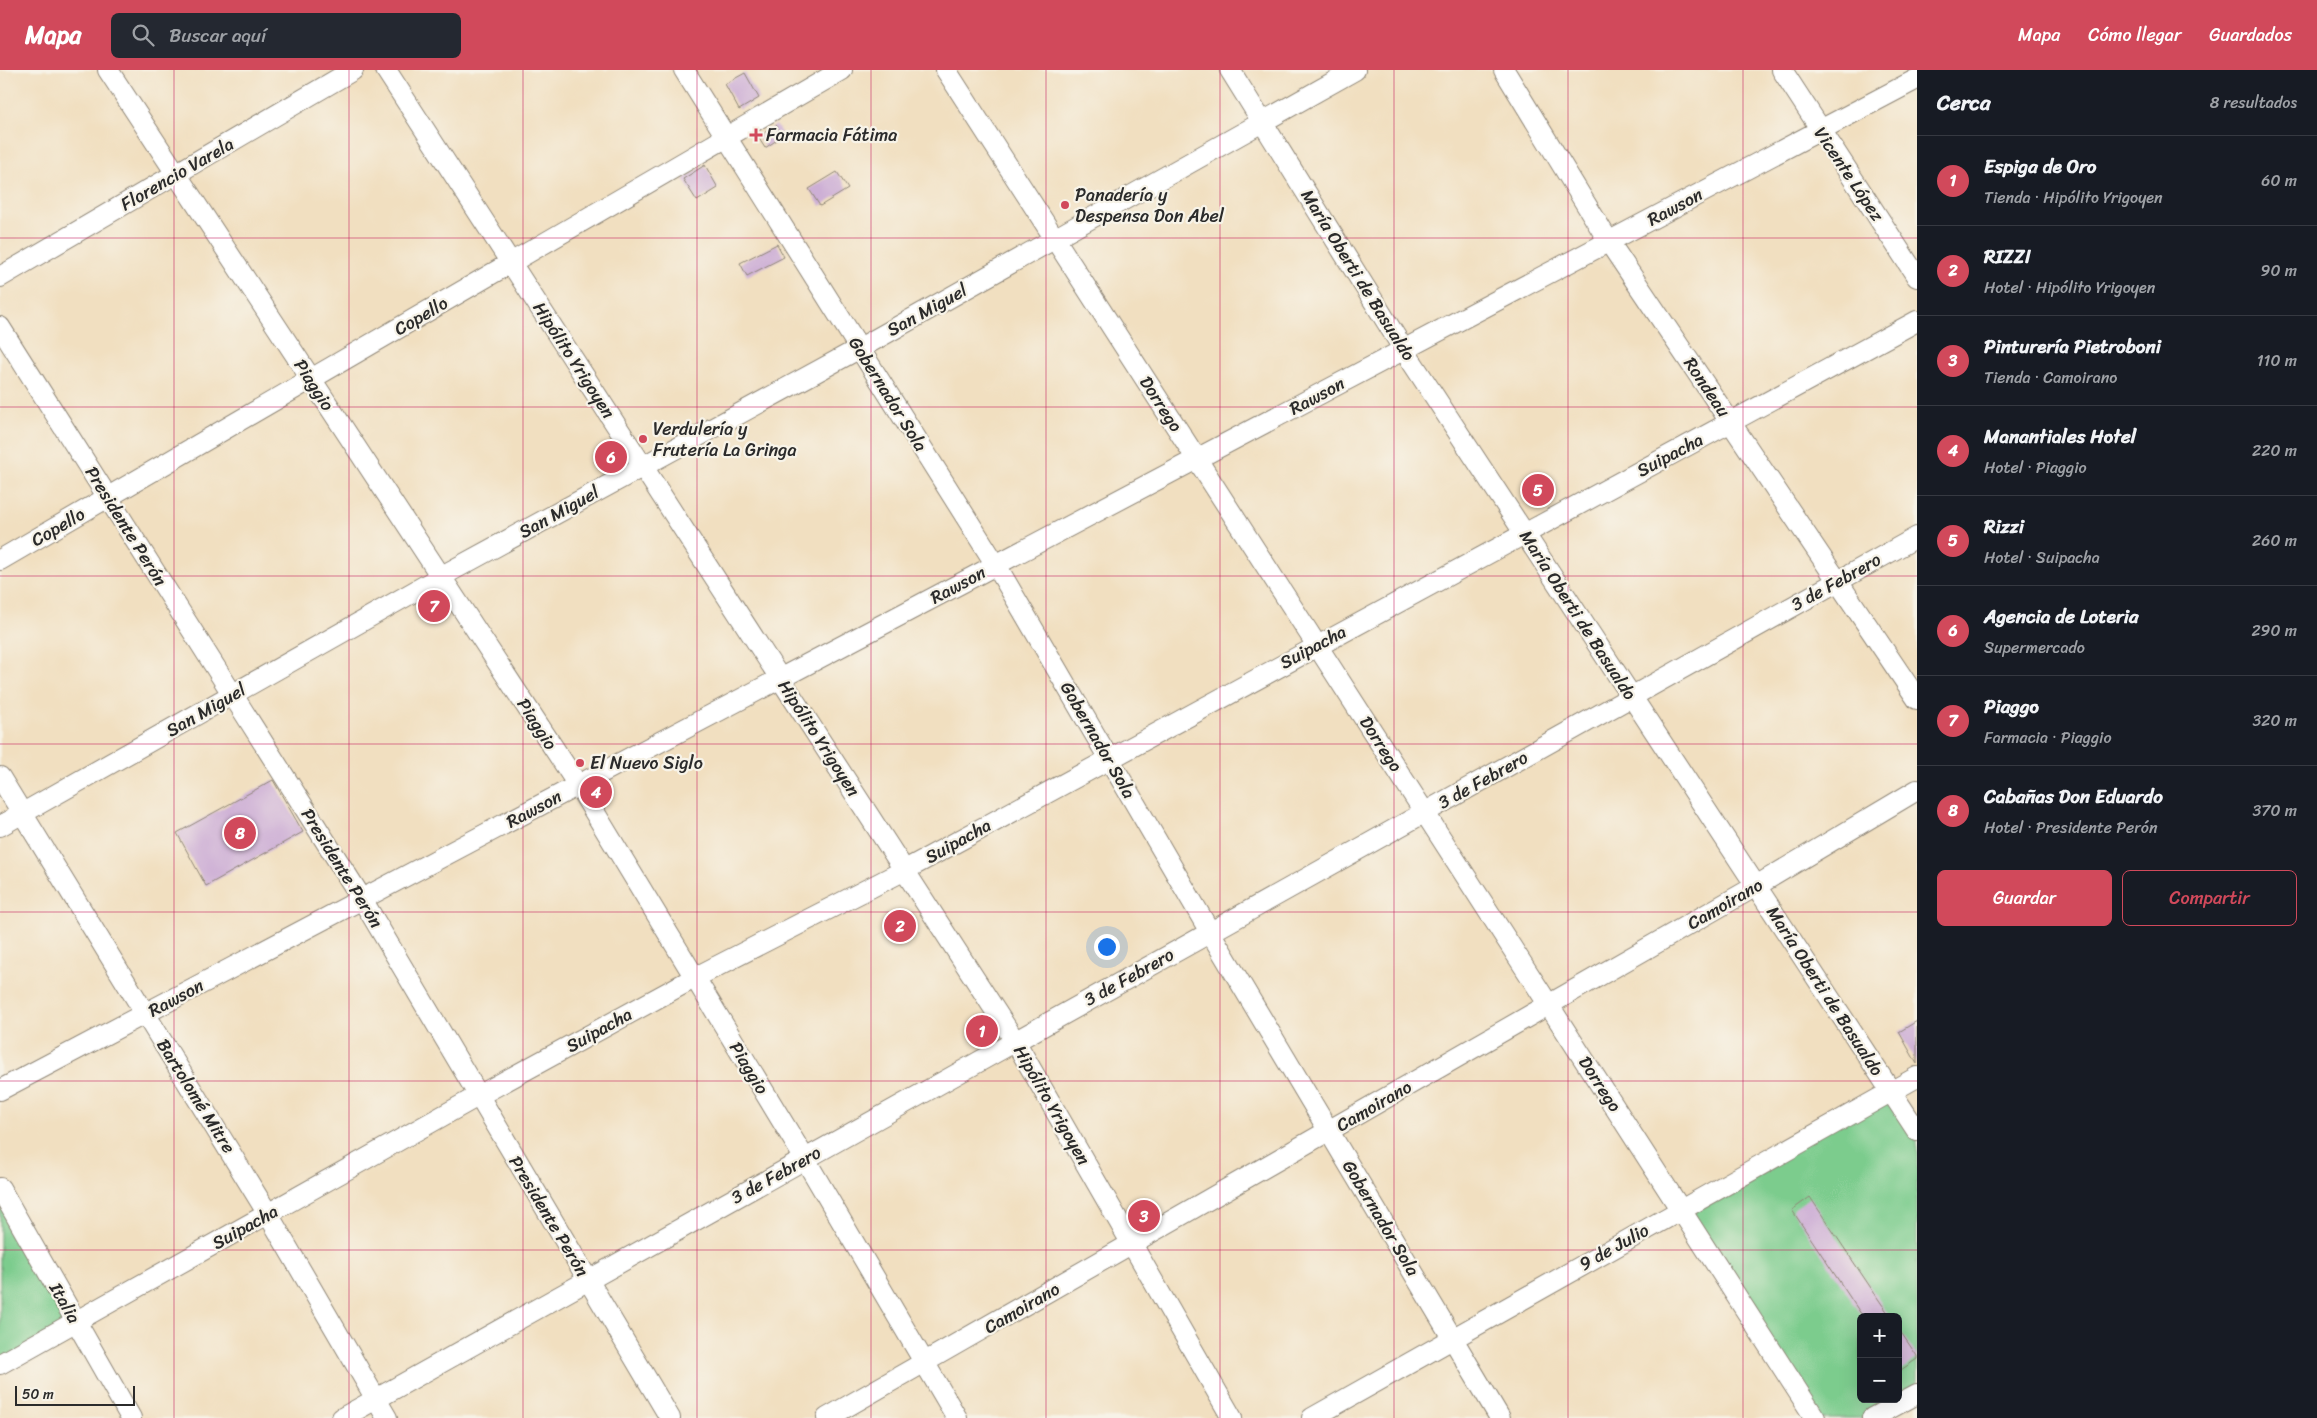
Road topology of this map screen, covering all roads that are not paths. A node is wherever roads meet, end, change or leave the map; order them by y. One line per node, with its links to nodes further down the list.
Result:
1 (108, 70): 15 (street, Piaggio)
2 (353, 70): 15 (street, Florencio Varela)
3 (386, 70): 18 (street, Hipólito Yrigoyen)
4 (684, 70): 14 (street, Gobernador Sola)
5 (842, 70): 14 (street, Copello)
6 (946, 70): 16 (street, Dorrego)
7 (1230, 70): 12 (street, María Oberti de Basualdo)
8 (1355, 70): 12 (street, San Miguel)
9 (1504, 70): 17 (street, Rondeau)
10 (1782, 70): 13 (street, Vicente López)
11 (1917, 79): 13 (street, Rawson)
12 (1262, 122): 16 (street, San Miguel); 24 (street, María Oberti de Basualdo)
13 (1820, 130): 17 (street, Rawson); 20 (street, Vicente López)
14 (727, 137): 18 (street, Copello); 23 (street, Gobernador Sola)
15 (176, 174): 19 (street, Florencio Varela); 25 (street, Piaggio)
16 (1055, 239): 23 (street, San Miguel); 27 (street, Dorrego)
17 (1609, 242): 24 (street, Rawson); 26 (street, Rondeau)
18 (511, 263): 25 (street, Copello); 28 (street, Hipólito Yrigoyen)
19 (0, 277)
20 (1917, 277)
21 (1917, 322): 26 (street, Suipacha)
22 (0, 327): 29 (street, Presidente Perón)
23 (860, 348): 28 (street, San Miguel); 33 (street, Gobernador Sola)
24 (1404, 350): 27 (street, Rawson); 30 (street, María Oberti de Basualdo)
25 (311, 380): 29 (street, Copello); 34 (street, Piaggio)
26 (1731, 422): 30 (street, Suipacha); 35 (street, Rondeau)
27 (1197, 459): 33 (street, Rawson); 36 (street, Dorrego)
28 (643, 466): 34 (street, San Miguel); 37 (street, Hipólito Yrigoyen)
29 (108, 498): 32 (street, Copello); 38 (street, Presidente Perón)
30 (1525, 533): 36 (street, Suipacha); 39 (street, María Oberti de Basualdo)
31 (1917, 537): 35 (street, 3 de Febrero)
32 (0, 560)
33 (996, 565): 37 (street, Rawson); 41 (street, Gobernador Sola)
34 (440, 577): 38 (street, San Miguel); 43 (street, Piaggio)
35 (1838, 581): 39 (street, 3 de Febrero); 40 (street, Rondeau)
36 (1317, 646): 41 (street, Suipacha); 45 (street, Dorrego)
37 (781, 678): 43 (street, Rawson); 48 (street, Hipólito Yrigoyen)
38 (232, 695): 46 (street, San Miguel); 50 (street, Presidente Perón)
39 (1632, 696): 45 (street, 3 de Febrero); 49 (street, María Oberti de Basualdo)
40 (1917, 699)
41 (1108, 758): 48 (street, Suipacha); 51 (street, Gobernador Sola)
42 (0, 778): 46 (street, Bartolomé Mitre)
43 (578, 786): 50 (street, Rawson); 52 (street, Piaggio)
44 (1917, 790): 49 (street, Camoirano)
45 (1425, 812): 51 (street, 3 de Febrero); 53 (street, Dorrego)
46 (22, 814): 47 (street, San Miguel); 54 (street, Bartolomé Mitre)
47 (0, 826)
48 (904, 870): 52 (street, Suipacha); 55 (street, Hipólito Yrigoyen)
49 (1756, 886): 53 (street, Camoirano); 58 (street, María Oberti de Basualdo)
50 (362, 899): 54 (street, Rawson); 59 (street, Presidente Perón)
51 (1210, 932): 55 (street, 3 de Febrero); 61 (street, Gobernador Sola)
52 (694, 978): 59 (street, Suipacha); 62 (street, Piaggio)
53 (1549, 1005): 61 (street, Camoirano); 64 (street, Dorrego)
54 (145, 1014): 57 (street, Rawson); 65 (street, Bartolomé Mitre)
55 (1015, 1041): 62 (street, 3 de Febrero); 66 (street, Hipólito Yrigoyen)
56 (1917, 1077): 58 (street, 9 de Julio)
57 (0, 1090)
58 (1891, 1092): 60 (street, María Oberti de Basualdo); 64 (street, 9 de Julio)
59 (478, 1096): 65 (street, Suipacha); 67 (street, Presidente Perón)
60 (1917, 1131)
61 (1329, 1132): 66 (street, Camoirano); 69 (street, Gobernador Sola)
62 (805, 1159): 67 (street, 3 de Febrero); 70 (street, Piaggio)
63 (0, 1188): 68 (street, Italia)
64 (1681, 1210): 69 (street, 9 de Julio); 83 (street, Dorrego)
65 (268, 1214): 68 (street, Suipacha); 73 (street, Bartolomé Mitre)
66 (1133, 1245): 70 (street, Camoirano); 80 (street, Hipólito Yrigoyen)
67 (587, 1280): 73 (street, 3 de Febrero); 77 (street, Presidente Perón)
68 (76, 1322): 71 (street, Suipacha); 74 (street, Italia)
69 (1453, 1338): 81 (street, 9 de Julio); 82 (street, Gobernador Sola)
70 (924, 1363): 78 (street, Camoirano); 79 (street, Piaggio)
71 (0, 1364)
72 (1917, 1394): 84 (street)
73 (375, 1400): 75 (street, 3 de Febrero); 76 (street, Bartolomé Mitre)
74 (131, 1418)
75 (342, 1418)
76 (387, 1418)
77 (670, 1418)
78 (828, 1418)
79 (957, 1418)
80 (1232, 1418)
81 (1312, 1418)
82 (1500, 1418)
83 (1816, 1418)
84 (1872, 1418)

